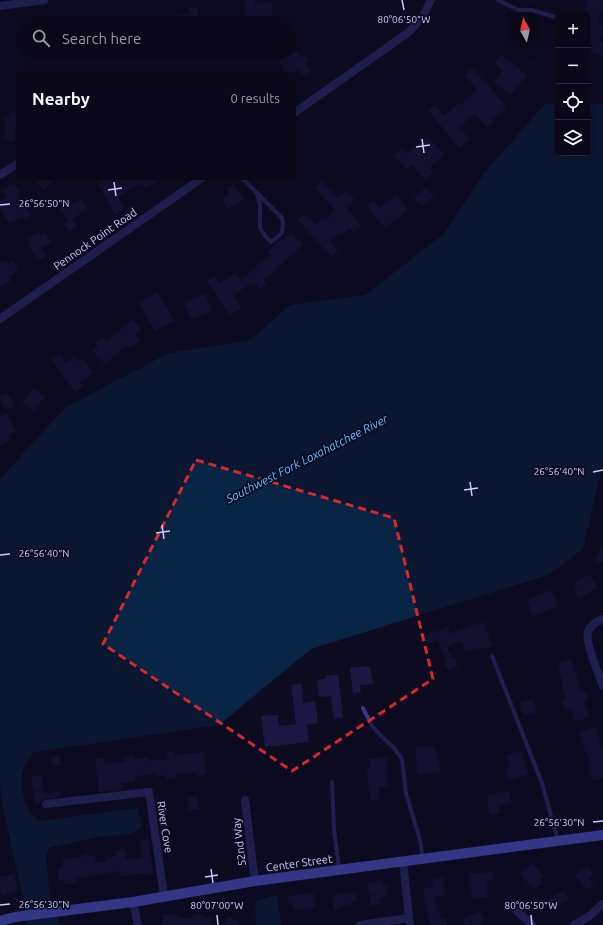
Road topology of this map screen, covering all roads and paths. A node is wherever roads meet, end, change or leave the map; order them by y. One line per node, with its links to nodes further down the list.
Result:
1 (44, 0): 4 (street)
2 (431, 0): 6 (street)
3 (498, 0): 5 (lane)
4 (0, 6)
5 (555, 17)
6 (296, 112)
7 (16, 164): 8 (street)
8 (0, 175)
9 (199, 180): 12 (street, Pennock Point Road)
10 (244, 180): 11 (lane)
11 (257, 193): 11 (lane)
12 (0, 319)
13 (603, 619): 15 (street)
14 (492, 656): 21 (lane)
15 (603, 686)
16 (363, 708): 22 (lane)
17 (332, 782): 24 (lane)
18 (245, 800): 25 (street, 52nd Way)
19 (46, 804): 26 (street, River Cove)
20 (603, 835): 21 (street, Center Street)
21 (558, 841): 22 (street, Center Street)
22 (423, 859): 23 (street, Center Street)
23 (403, 862): 24 (street, Center Street); 31 (street)
24 (340, 870): 25 (street, Center Street)
25 (255, 882): 26 (street, Center Street)
26 (164, 896): 27 (street, Center Street)
27 (133, 902): 30 (street, Center Street); 32 (street)
28 (603, 904): 35 (street)
29 (511, 905): 34 (street)
30 (0, 921)
31 (410, 922): 33 (street)
32 (138, 925)
33 (360, 925)
34 (532, 925)
35 (574, 925)

